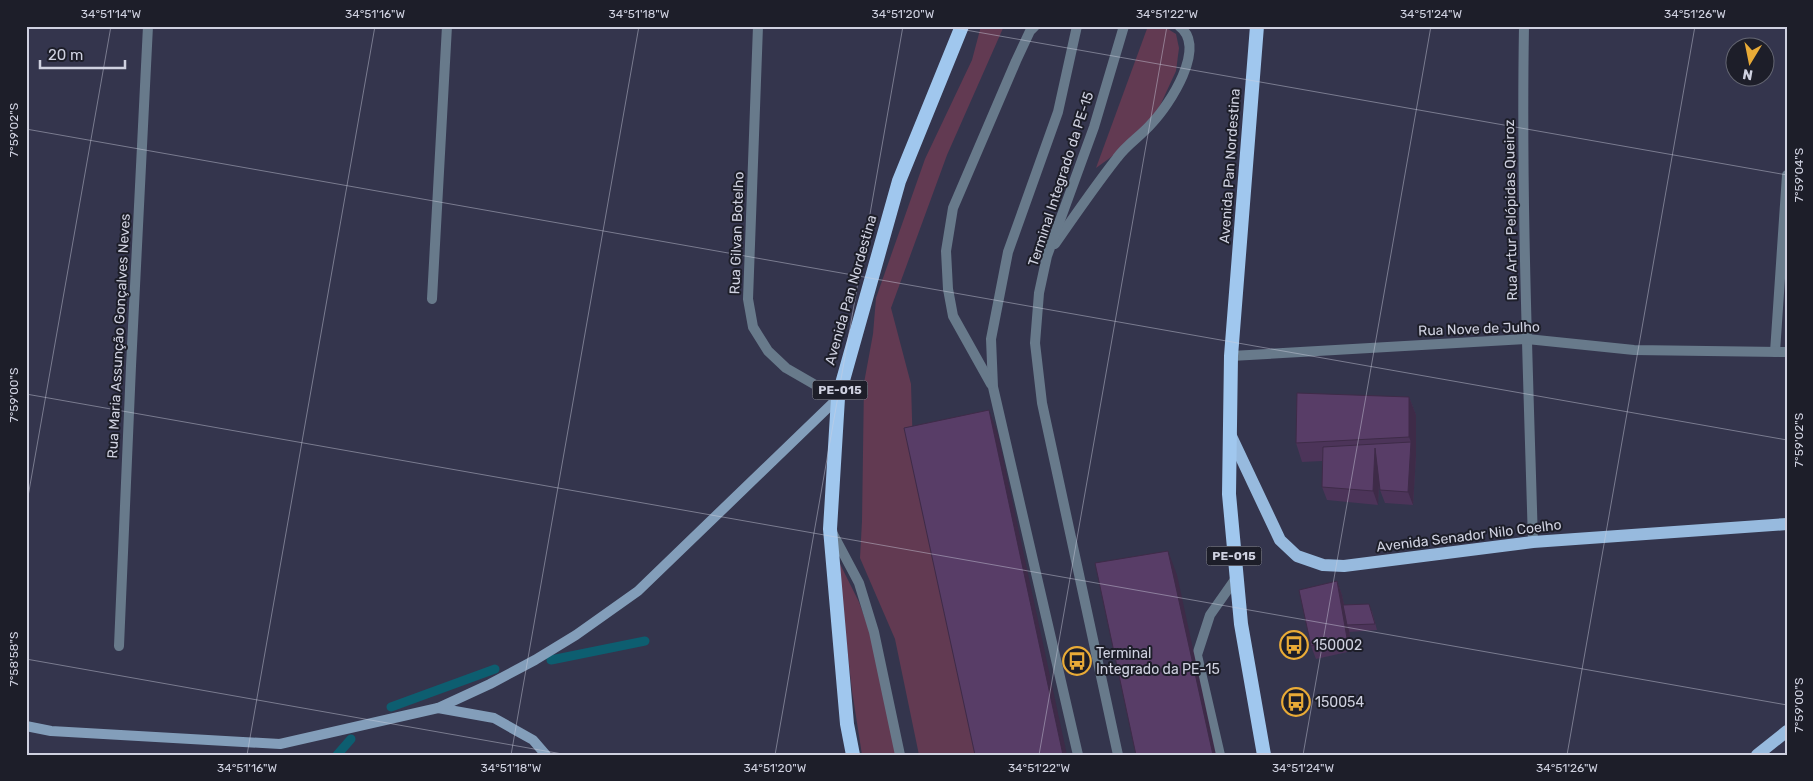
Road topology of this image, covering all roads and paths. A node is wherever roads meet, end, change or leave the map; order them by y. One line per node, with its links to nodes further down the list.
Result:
1 (148, 26): 25 (street, Rua Maria Assunção Gonçalves Neves)
2 (447, 26): 13 (street)
3 (758, 26): 19 (street, Rua Gilvan Botelho)
4 (1035, 26): 18 (street)
5 (1077, 26): 18 (street, Terminal Integrado da PE-15)
6 (1124, 26): 12 (street, Terminal Integrado da PE-15)
7 (1179, 26): 12 (street)
8 (1257, 26): 17 (highway, Avenida Pan Nordestina / PE-015)
9 (1524, 26): 14 (street, Rua Artur Pelópidas Queiroz)
10 (961, 28): 19 (highway, Avenida Pan Nordestina / PE-015)
11 (1787, 175): 15 (street)
12 (1048, 256): 33 (street, Terminal Integrado da PE-15)
13 (432, 299)
14 (1527, 339): 15 (street, Rua Nove de Julho); 17 (street, Rua Nove de Julho); 23 (street, Rua Artur Pelópidas Queiroz)
15 (1775, 352): 16 (street, Rua Nove de Julho)
16 (1787, 352)
17 (1231, 356): 20 (highway, Avenida Pan Nordestina / PE-015)
18 (993, 387): 32 (street, Terminal Integrado da PE-15)
19 (838, 398): 22 (highway, Avenida Pan Nordestina / PE-015); 26 (main road)
20 (1230, 434): 23 (main road, Avenida Senador Nilo Coelho); 24 (highway, Avenida Pan Nordestina / PE-015)
21 (1787, 524): 23 (main road, Avenida Senador Nilo Coelho)
22 (830, 528): 30 (highway, Avenida Pan Nordestina / PE-015); 31 (street)
23 (1532, 542)
24 (1236, 578): 34 (street); 35 (highway, Avenida Pan Nordestina / PE-015)
25 (119, 646)
26 (438, 708): 27 (main road); 29 (main road)
27 (26, 726)
28 (1787, 731): 36 (main road)
29 (546, 755)
30 (853, 755)
31 (900, 755)
32 (1078, 755)
33 (1118, 755)
34 (1220, 755)
35 (1264, 755)
36 (1757, 755)

